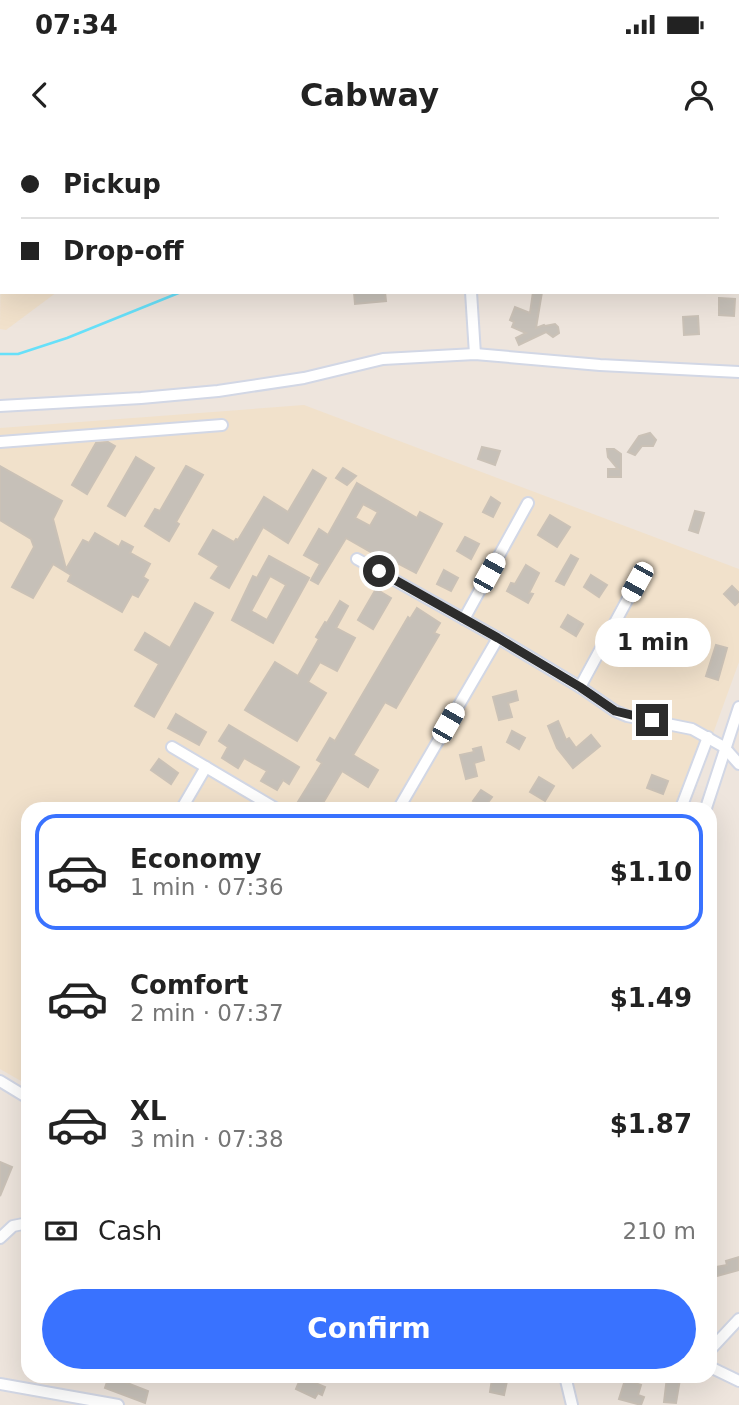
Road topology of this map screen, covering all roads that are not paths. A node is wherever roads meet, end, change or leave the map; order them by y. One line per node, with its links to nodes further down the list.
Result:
1 (471, 294): 2 (street)
2 (475, 354): 3 (street); 4 (street)
3 (739, 372)
4 (0, 406)
5 (222, 425): 6 (street)
6 (0, 442)
7 (528, 503): 10 (street)
8 (357, 559): 10 (street)
9 (637, 582): 12 (street)
10 (464, 619): 11 (street)
11 (498, 638): 12 (street); 21 (street)
12 (580, 687): 14 (street)
13 (739, 707): 16 (street)
14 (708, 737): 16 (street); 22 (street)
15 (172, 747): 18 (street)
16 (724, 747): 17 (street); 23 (street)
17 (739, 764)
18 (206, 767): 19 (street); 20 (street)
19 (186, 802)
20 (265, 802)
21 (402, 802)
22 (683, 802)
23 (708, 802)
24 (0, 1081): 25 (street)
25 (21, 1094)
26 (21, 1224): 27 (street)
27 (0, 1238)
28 (739, 1319): 29 (street)
29 (717, 1343)
30 (717, 1370): 31 (street)
31 (739, 1381)
32 (567, 1383): 35 (street)
33 (0, 1384): 34 (street)
34 (118, 1405)
35 (572, 1405)

